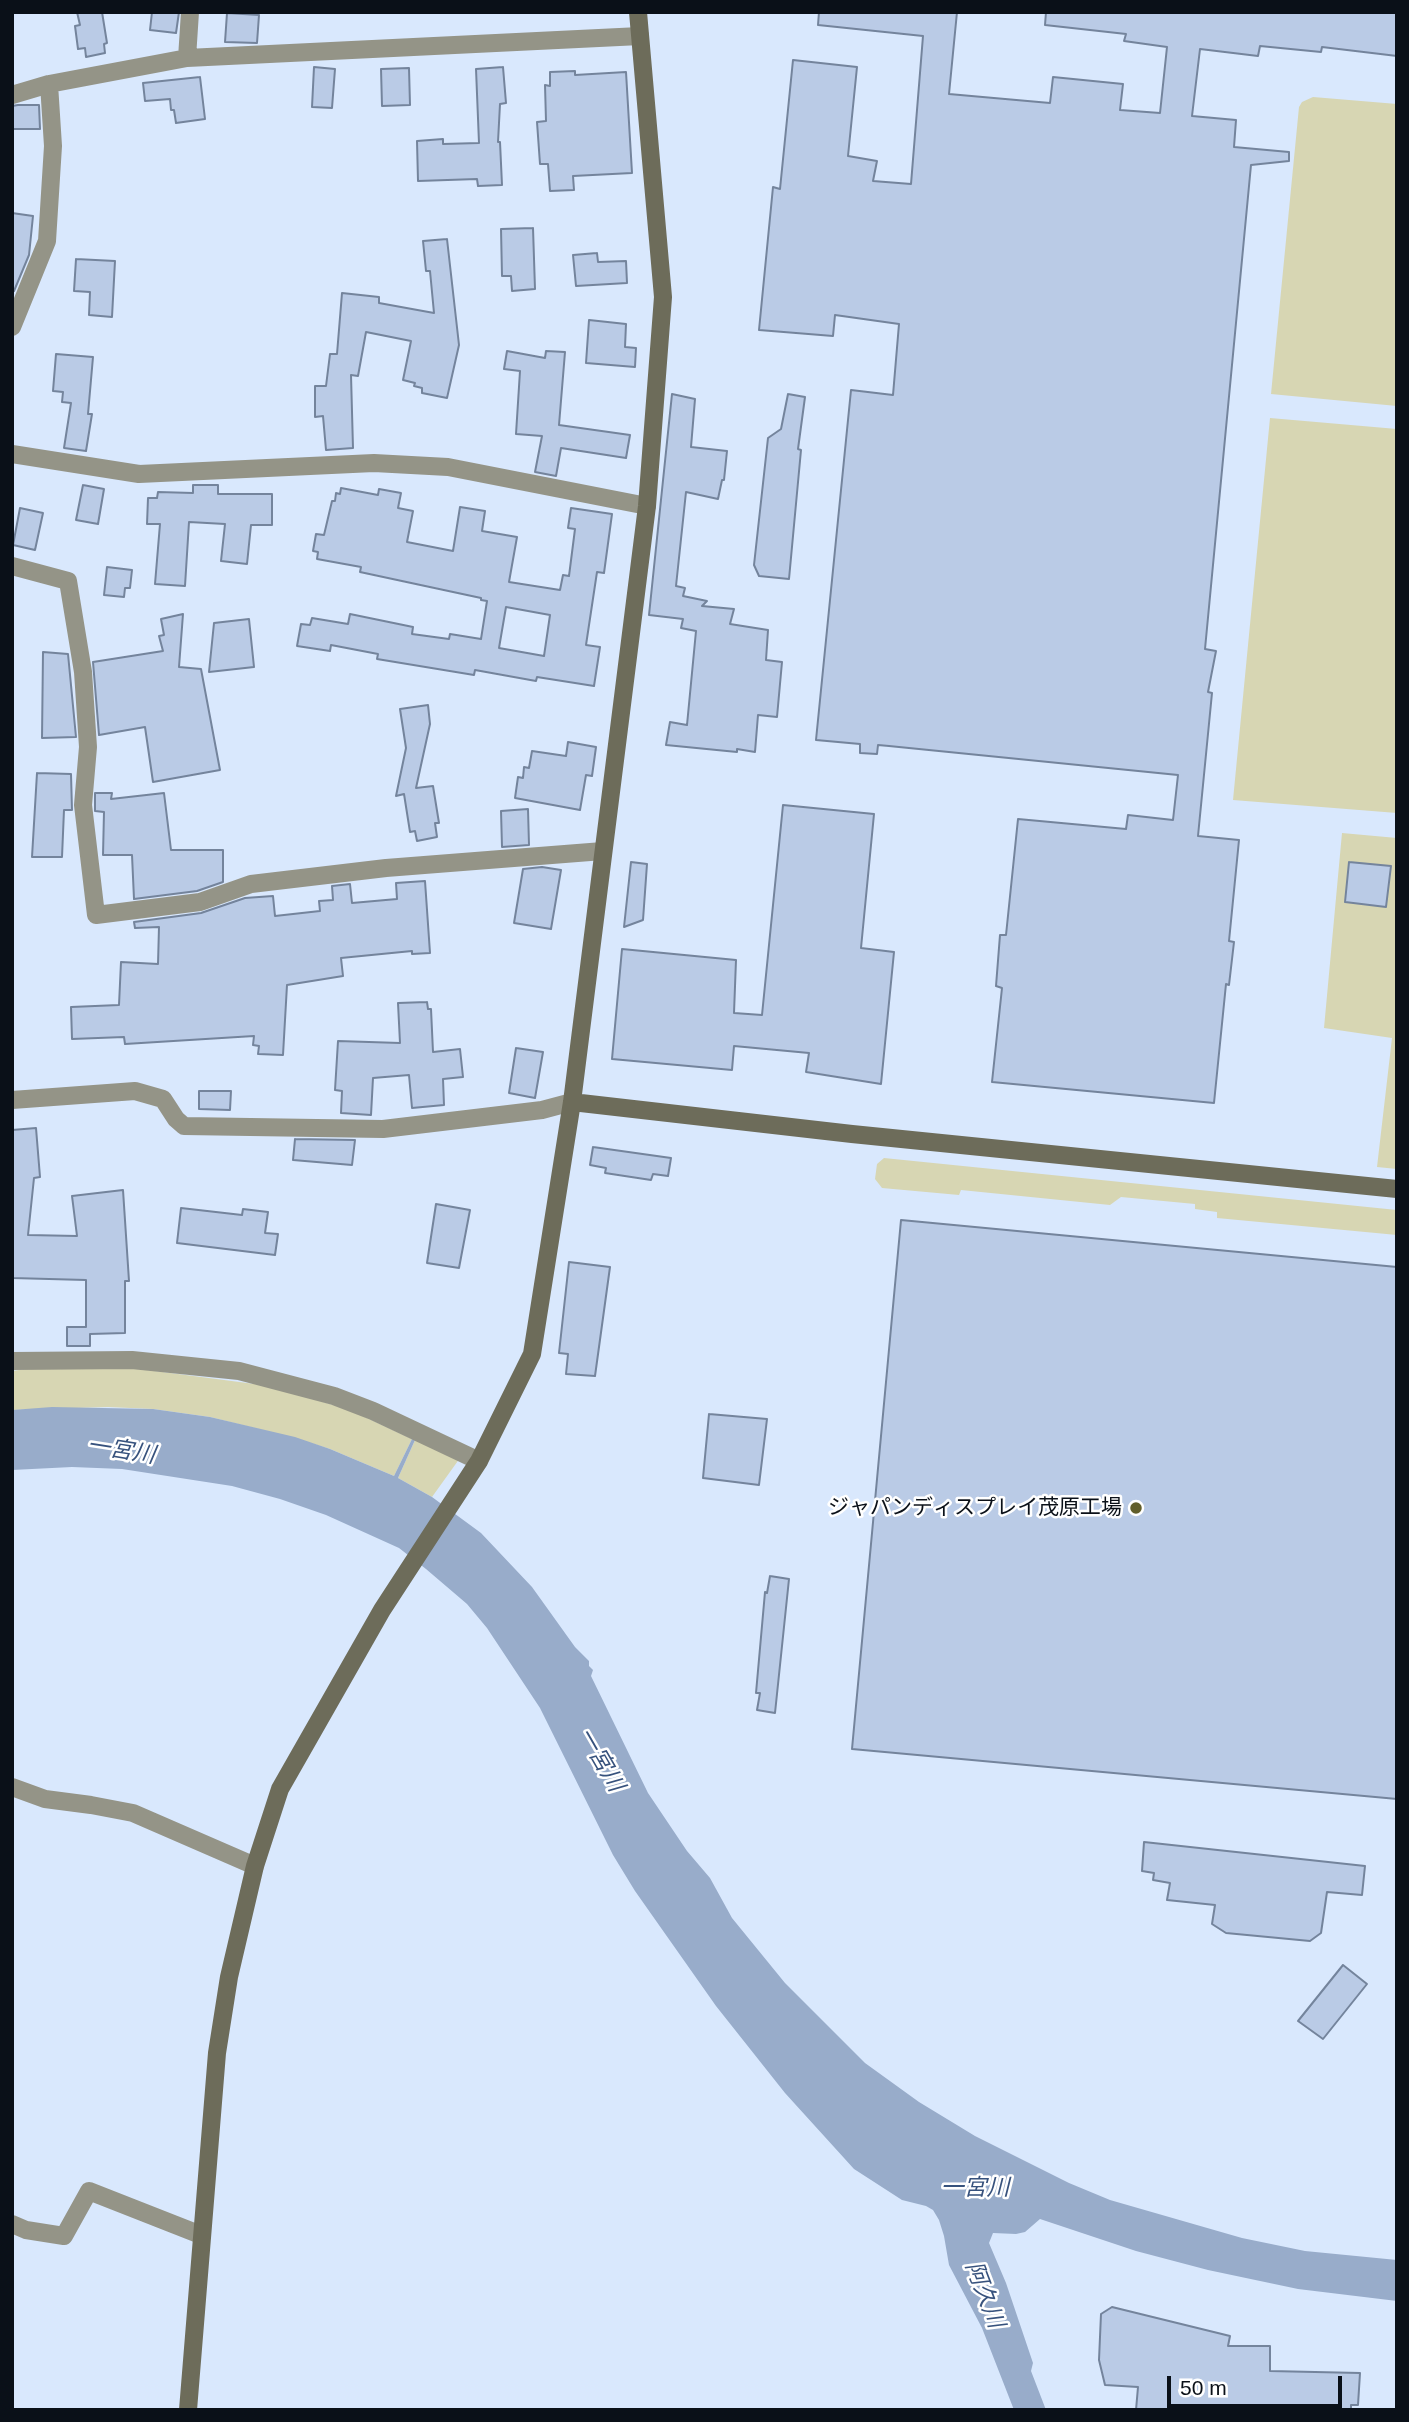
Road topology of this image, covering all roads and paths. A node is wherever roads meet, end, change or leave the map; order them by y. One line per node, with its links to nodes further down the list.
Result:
1 (190, 12): 4 (street)
2 (638, 12): 3 (street)
3 (640, 36): 4 (street); 9 (street)
4 (187, 58): 5 (street)
5 (49, 84): 6 (street); 7 (street)
6 (12, 96)
7 (12, 327)
8 (12, 454): 9 (street)
9 (647, 506): 11 (street)
10 (12, 566): 11 (street)
11 (603, 851): 13 (street)
12 (12, 1100): 13 (street)
13 (572, 1102): 14 (street); 16 (street)
14 (1397, 1189)
15 (12, 1361): 16 (street)
16 (477, 1464): 18 (street)
17 (12, 1787): 18 (street)
18 (255, 1866): 20 (street)
19 (12, 2224): 20 (street)
20 (201, 2235): 21 (street)
21 (188, 2410)

